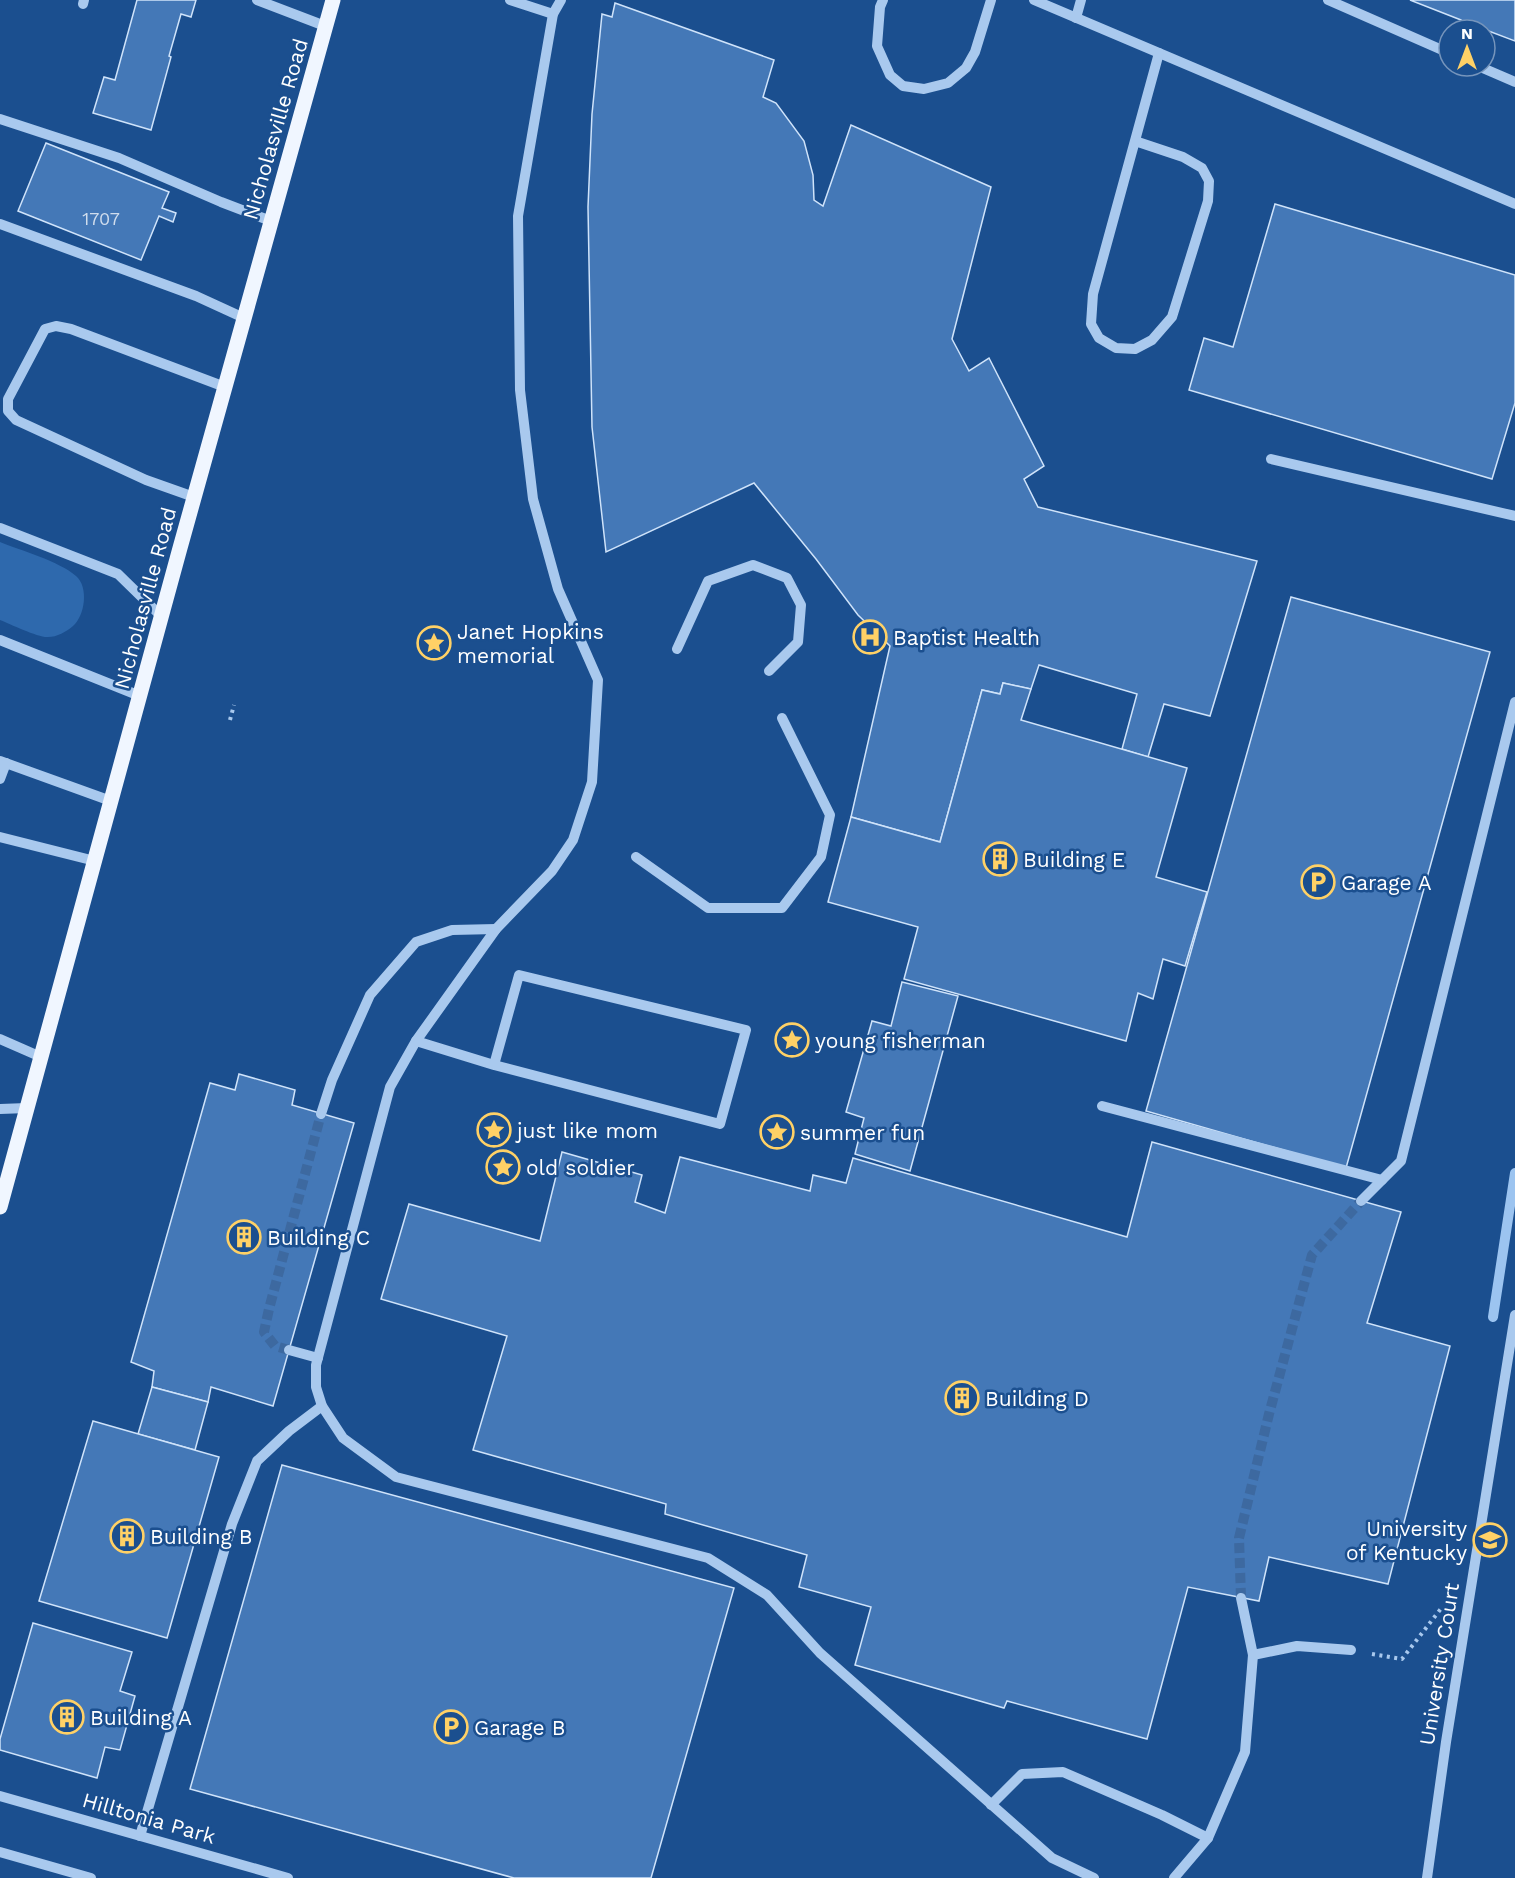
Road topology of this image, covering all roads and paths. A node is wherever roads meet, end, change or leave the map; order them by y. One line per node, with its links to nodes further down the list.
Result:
1 (257, 0): 12 (street)
2 (333, 0): 12 (main road, Nicholasville Road)
3 (510, 0): 10 (street)
4 (561, 0): 10 (street)
5 (883, 0): 6 (street)
6 (991, 0)
7 (1034, 0): 11 (street)
8 (1081, 0): 11 (street)
9 (1332, 1): 13 (street)
10 (553, 14): 43 (street)
11 (1076, 18): 14 (street)
12 (325, 26): 20 (main road, Nicholasville Road)
13 (1437, 48)
14 (1159, 53): 18 (street); 19 (street)
15 (1497, 74): 16 (street)
16 (1515, 82)
17 (0, 119): 20 (street)
18 (1135, 141): 18 (street)
19 (1515, 204)
20 (271, 221): 22 (main road, Nicholasville Road)
21 (0, 224): 22 (street)
22 (244, 318): 23 (main road, Nicholasville Road)
23 (225, 387): 25 (main road, Nicholasville Road); 25 (street)
24 (1271, 459): 26 (street)
25 (194, 497): 28 (main road, Nicholasville Road)
26 (1515, 516)
27 (0, 528): 28 (street)
28 (162, 617): 32 (main road, Nicholasville Road)
29 (0, 640): 32 (street)
30 (677, 649): 31 (street)
31 (769, 671)
32 (140, 696): 39 (main road, Nicholasville Road)
33 (1515, 702): 52 (street)
34 (234, 705): 36 (path)
35 (782, 718): 41 (street)
36 (230, 720)
37 (3, 762): 38 (street); 39 (street)
38 (0, 779)
39 (111, 801): 42 (main road, Nicholasville Road)
40 (0, 837): 42 (street)
41 (636, 857)
42 (95, 861): 46 (main road, Nicholasville Road)
43 (496, 929): 45 (street); 51 (street)
44 (0, 1039): 46 (street)
45 (416, 1041): 47 (street); 57 (street)
46 (41, 1057): 49 (main road, Nicholasville Road)
47 (494, 1065): 47 (street)
48 (1102, 1106): 52 (street)
49 (27, 1108): 50 (street); 54 (main road, Nicholasville Road)
50 (0, 1109)
51 (321, 1114)
52 (1382, 1180): 53 (street)
53 (1361, 1201)
54 (0, 1207)
55 (1515, 1315): 68 (street, University Court)
56 (289, 1350): 57 (street)
57 (318, 1358): 58 (street)
58 (322, 1406): 64 (street); 65 (street)
59 (1241, 1598): 62 (street)
60 (1446, 1602): 61 (path)
61 (1351, 1650): 62 (street)
62 (1252, 1655): 66 (street)
63 (0, 1796): 65 (street, Hilltonia Park)
64 (991, 1805): 66 (street); 71 (street)
65 (140, 1836): 70 (street, Hilltonia Park)
66 (1208, 1838): 72 (street)
67 (0, 1852): 69 (street)
68 (1428, 1877)
69 (91, 1878)
70 (288, 1878)
71 (1094, 1878)
72 (1174, 1878)

